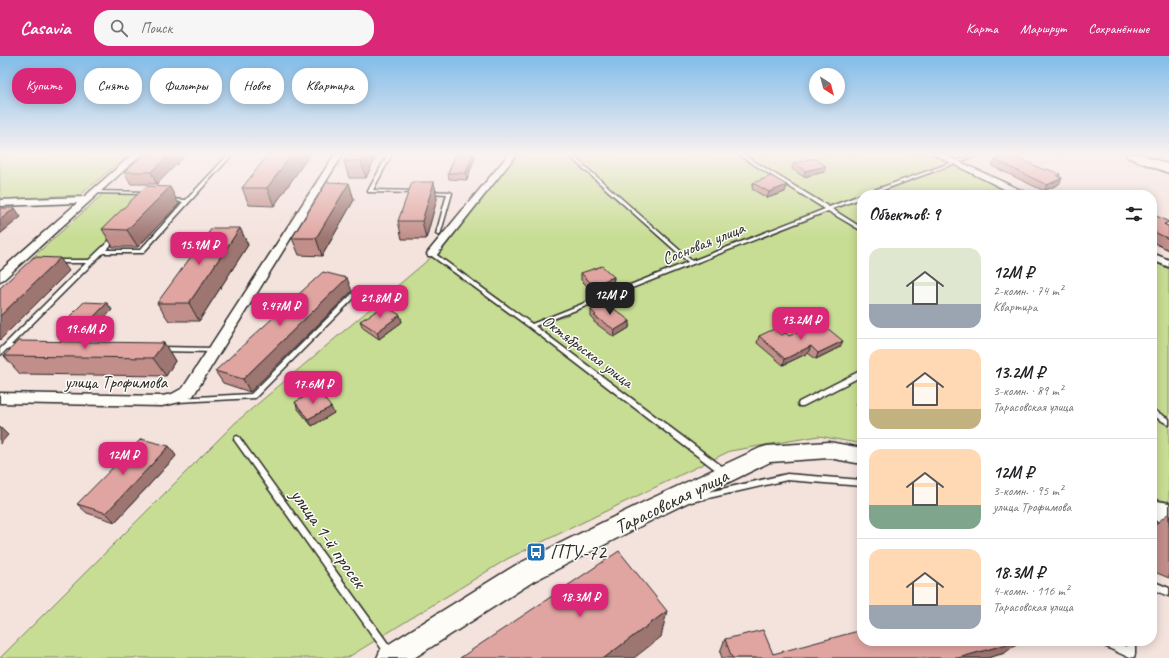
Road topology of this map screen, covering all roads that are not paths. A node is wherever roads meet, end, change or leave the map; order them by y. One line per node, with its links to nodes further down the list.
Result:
1 (106, 182): 12 (street)
2 (205, 182): 19 (lane)
3 (321, 182): 38 (street, улица Трофимова)
4 (375, 182): 13 (lane)
5 (490, 182): 26 (street)
6 (601, 182): 30 (lane)
7 (785, 182): 21 (lane)
8 (900, 182): 10 (lane)
9 (997, 182): 11 (street)
10 (878, 190)
11 (1013, 190)
12 (95, 192): 15 (lane); 17 (street)
13 (418, 192)
14 (426, 192): 24 (lane)
15 (152, 196)
16 (857, 198): 21 (lane, Сосновая улица)
17 (86, 200): 20 (street); 32 (street)
18 (167, 200): 19 (lane)
19 (187, 201): 25 (lane)
20 (0, 204)
21 (828, 209): 22 (lane); 30 (lane, Сосновая улица)
22 (857, 227)
23 (122, 230): 25 (lane)
24 (438, 234)
25 (101, 251): 29 (lane)
26 (432, 254): 34 (lane, Октябрьская улица)
27 (1157, 258): 31 (street)
28 (50, 261): 29 (lane)
29 (90, 262): 35 (lane)
30 (692, 263): 34 (lane, Сосновая улица)
31 (1169, 264)
32 (0, 277)
33 (359, 290): 42 (lane)
34 (532, 326): 48 (lane, Октябрьская улица)
35 (6, 347): 36 (lane); 39 (lane)
36 (22, 347)
37 (153, 349): 38 (lane)
38 (215, 350): 42 (street, улица Трофимова)
39 (0, 353)
40 (857, 376): 43 (lane)
41 (0, 398): 42 (street, улица Трофимова)
42 (170, 400)
43 (801, 404)
44 (1157, 415): 45 (lane)
45 (1169, 422)
46 (237, 439): 57 (lane, улица 1-й просек)
47 (857, 455): 48 (street, Тарасовская улица)
48 (726, 473): 50 (street, Тарасовская улица)
49 (857, 483): 50 (lane)
50 (654, 508): 57 (street, Тарасовская улица)
51 (1157, 511): 52 (street)
52 (1169, 513)
53 (1157, 587): 54 (lane)
54 (1169, 592)
55 (1114, 646): 56 (lane)
56 (1131, 646)
57 (391, 657)

